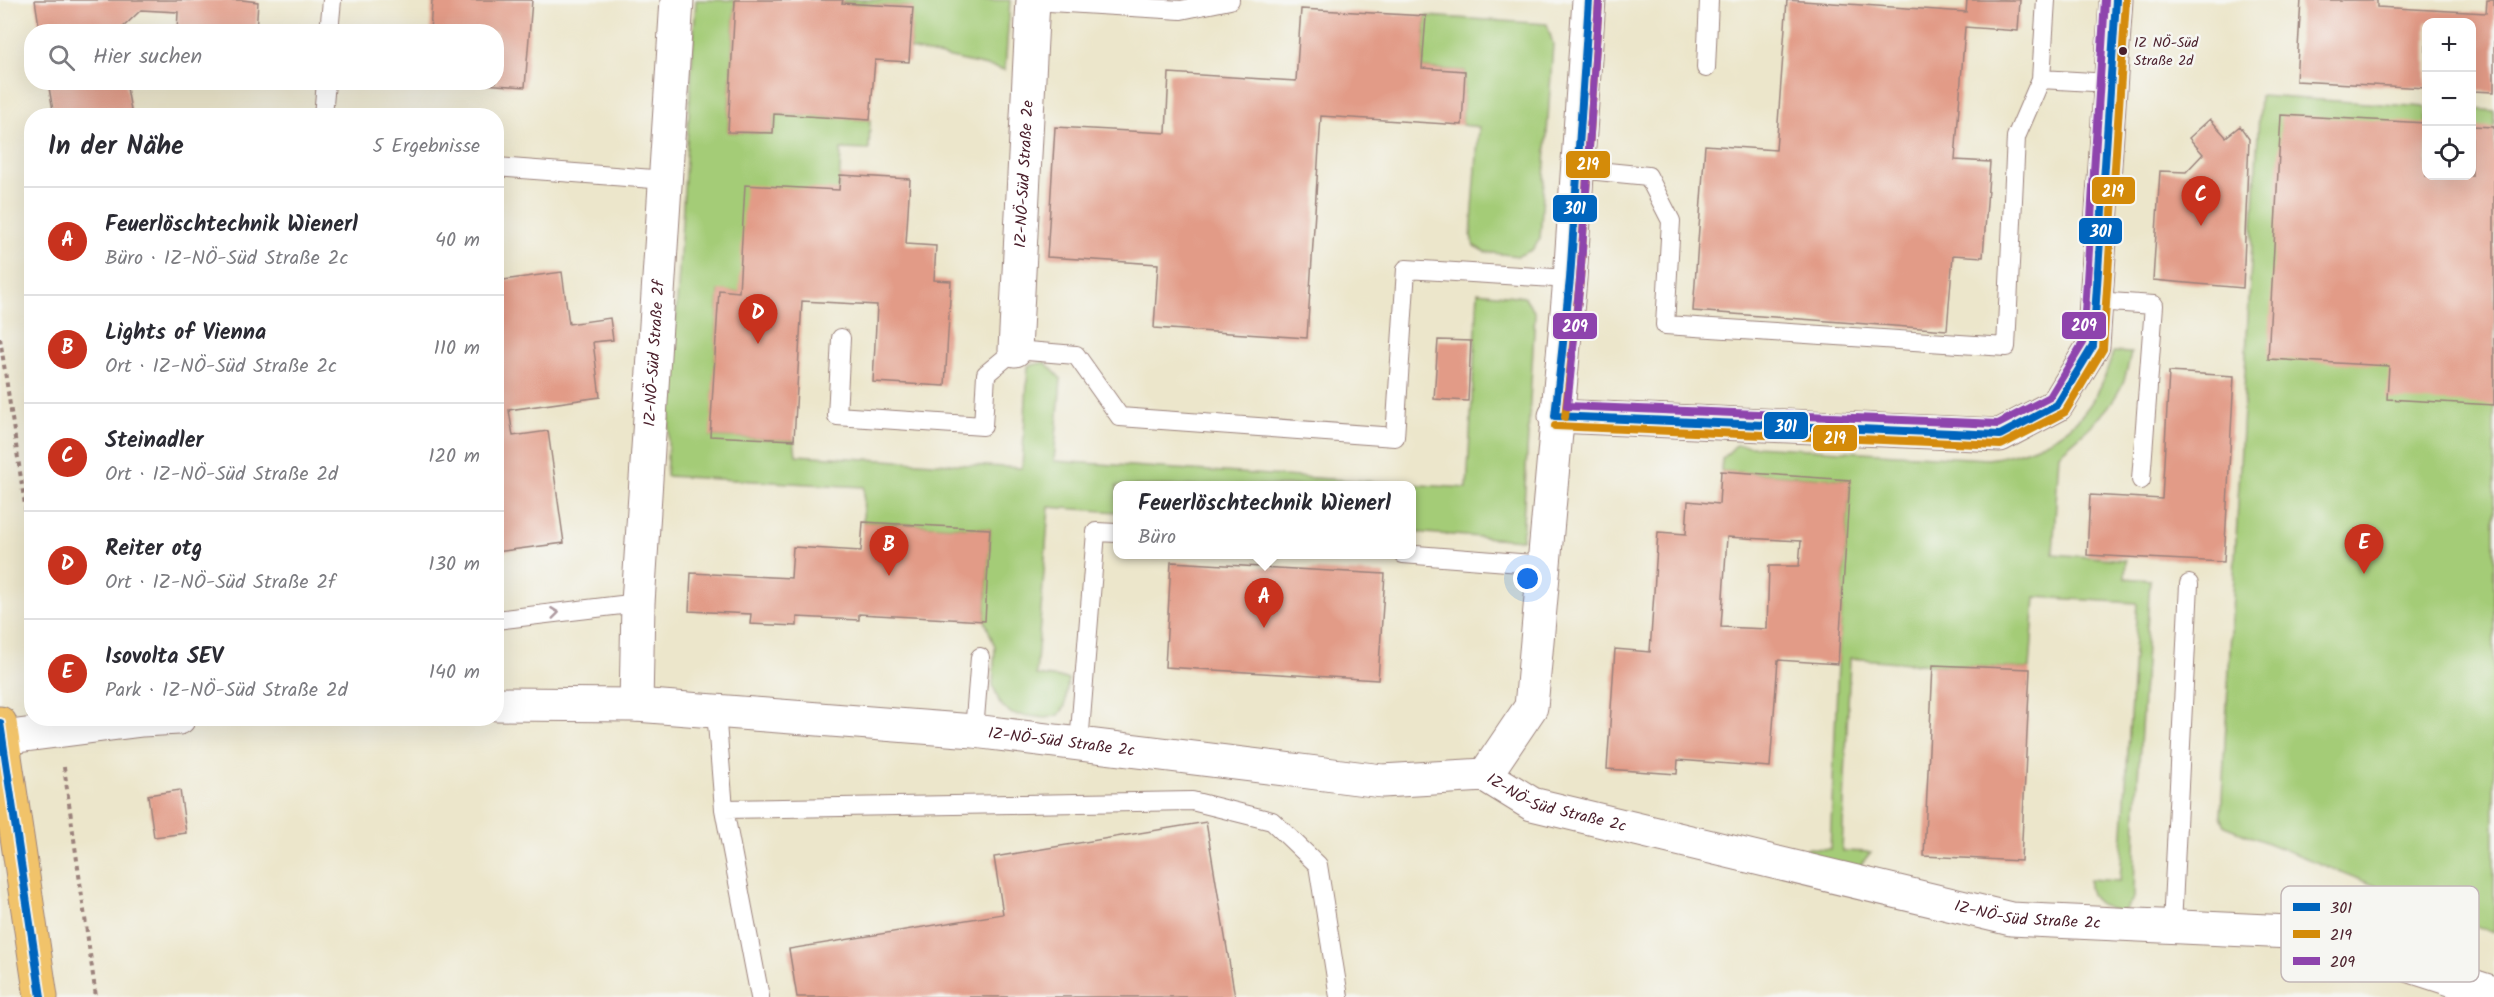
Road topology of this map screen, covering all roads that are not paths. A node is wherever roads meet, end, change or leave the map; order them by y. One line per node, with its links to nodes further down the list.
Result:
1 (332, 0): 9 (lane)
2 (677, 0): 17 (street, IZ-NÖ-Süd Straße 2f)
3 (1230, 0): 8 (lane)
4 (1589, 0): 16 (street)
5 (1709, 0): 10 (lane)
6 (2046, 0): 11 (lane)
7 (2116, 0): 12 (street)
8 (1033, 1): 21 (street, IZ-NÖ-Süd Straße 2e)
9 (330, 24)
10 (1706, 68)
11 (2041, 79): 12 (lane); 16 (lane)
12 (2110, 83): 19 (street)
13 (325, 90): 14 (lane)
14 (324, 108)
15 (504, 168): 17 (lane)
16 (1577, 169): 18 (street)
17 (666, 180): 28 (street, IZ-NÖ-Süd Straße 2f)
18 (1569, 279): 21 (lane); 22 (street)
19 (2095, 301): 22 (street); 23 (lane)
20 (841, 338): 21 (lane)
21 (1015, 350)
22 (1556, 416): 26 (street)
23 (2141, 480)
24 (1113, 533): 37 (lane)
25 (1416, 556): 26 (lane)
26 (1545, 565): 38 (street)
27 (2189, 584): 40 (lane)
28 (638, 603): 29 (lane, one-way to 28); 32 (street, IZ-NÖ-Süd Straße 2f)
29 (504, 619)
30 (980, 657): 36 (lane)
31 (504, 704): 32 (street, IZ-NÖ-Süd Straße 2c)
32 (636, 705): 33 (street, IZ-NÖ-Süd Straße 2c)
33 (716, 711): 36 (street, IZ-NÖ-Süd Straße 2c); 39 (lane)
34 (57, 726): 35 (street)
35 (1, 730): 44 (main road)
36 (974, 731): 37 (street, IZ-NÖ-Süd Straße 2c)
37 (1079, 744): 38 (street, IZ-NÖ-Süd Straße 2c)
38 (1485, 775): 40 (street, IZ-NÖ-Süd Straße 2c)
39 (724, 809): 45 (lane); 46 (lane)
40 (2172, 926): 41 (street, IZ-NÖ-Süd Straße 2c)
41 (2281, 932)
42 (2460, 982): 43 (street, IZ-NÖ-Süd Straße 2c)
43 (2494, 993)
44 (41, 997)
45 (760, 997)
46 (1340, 997)

